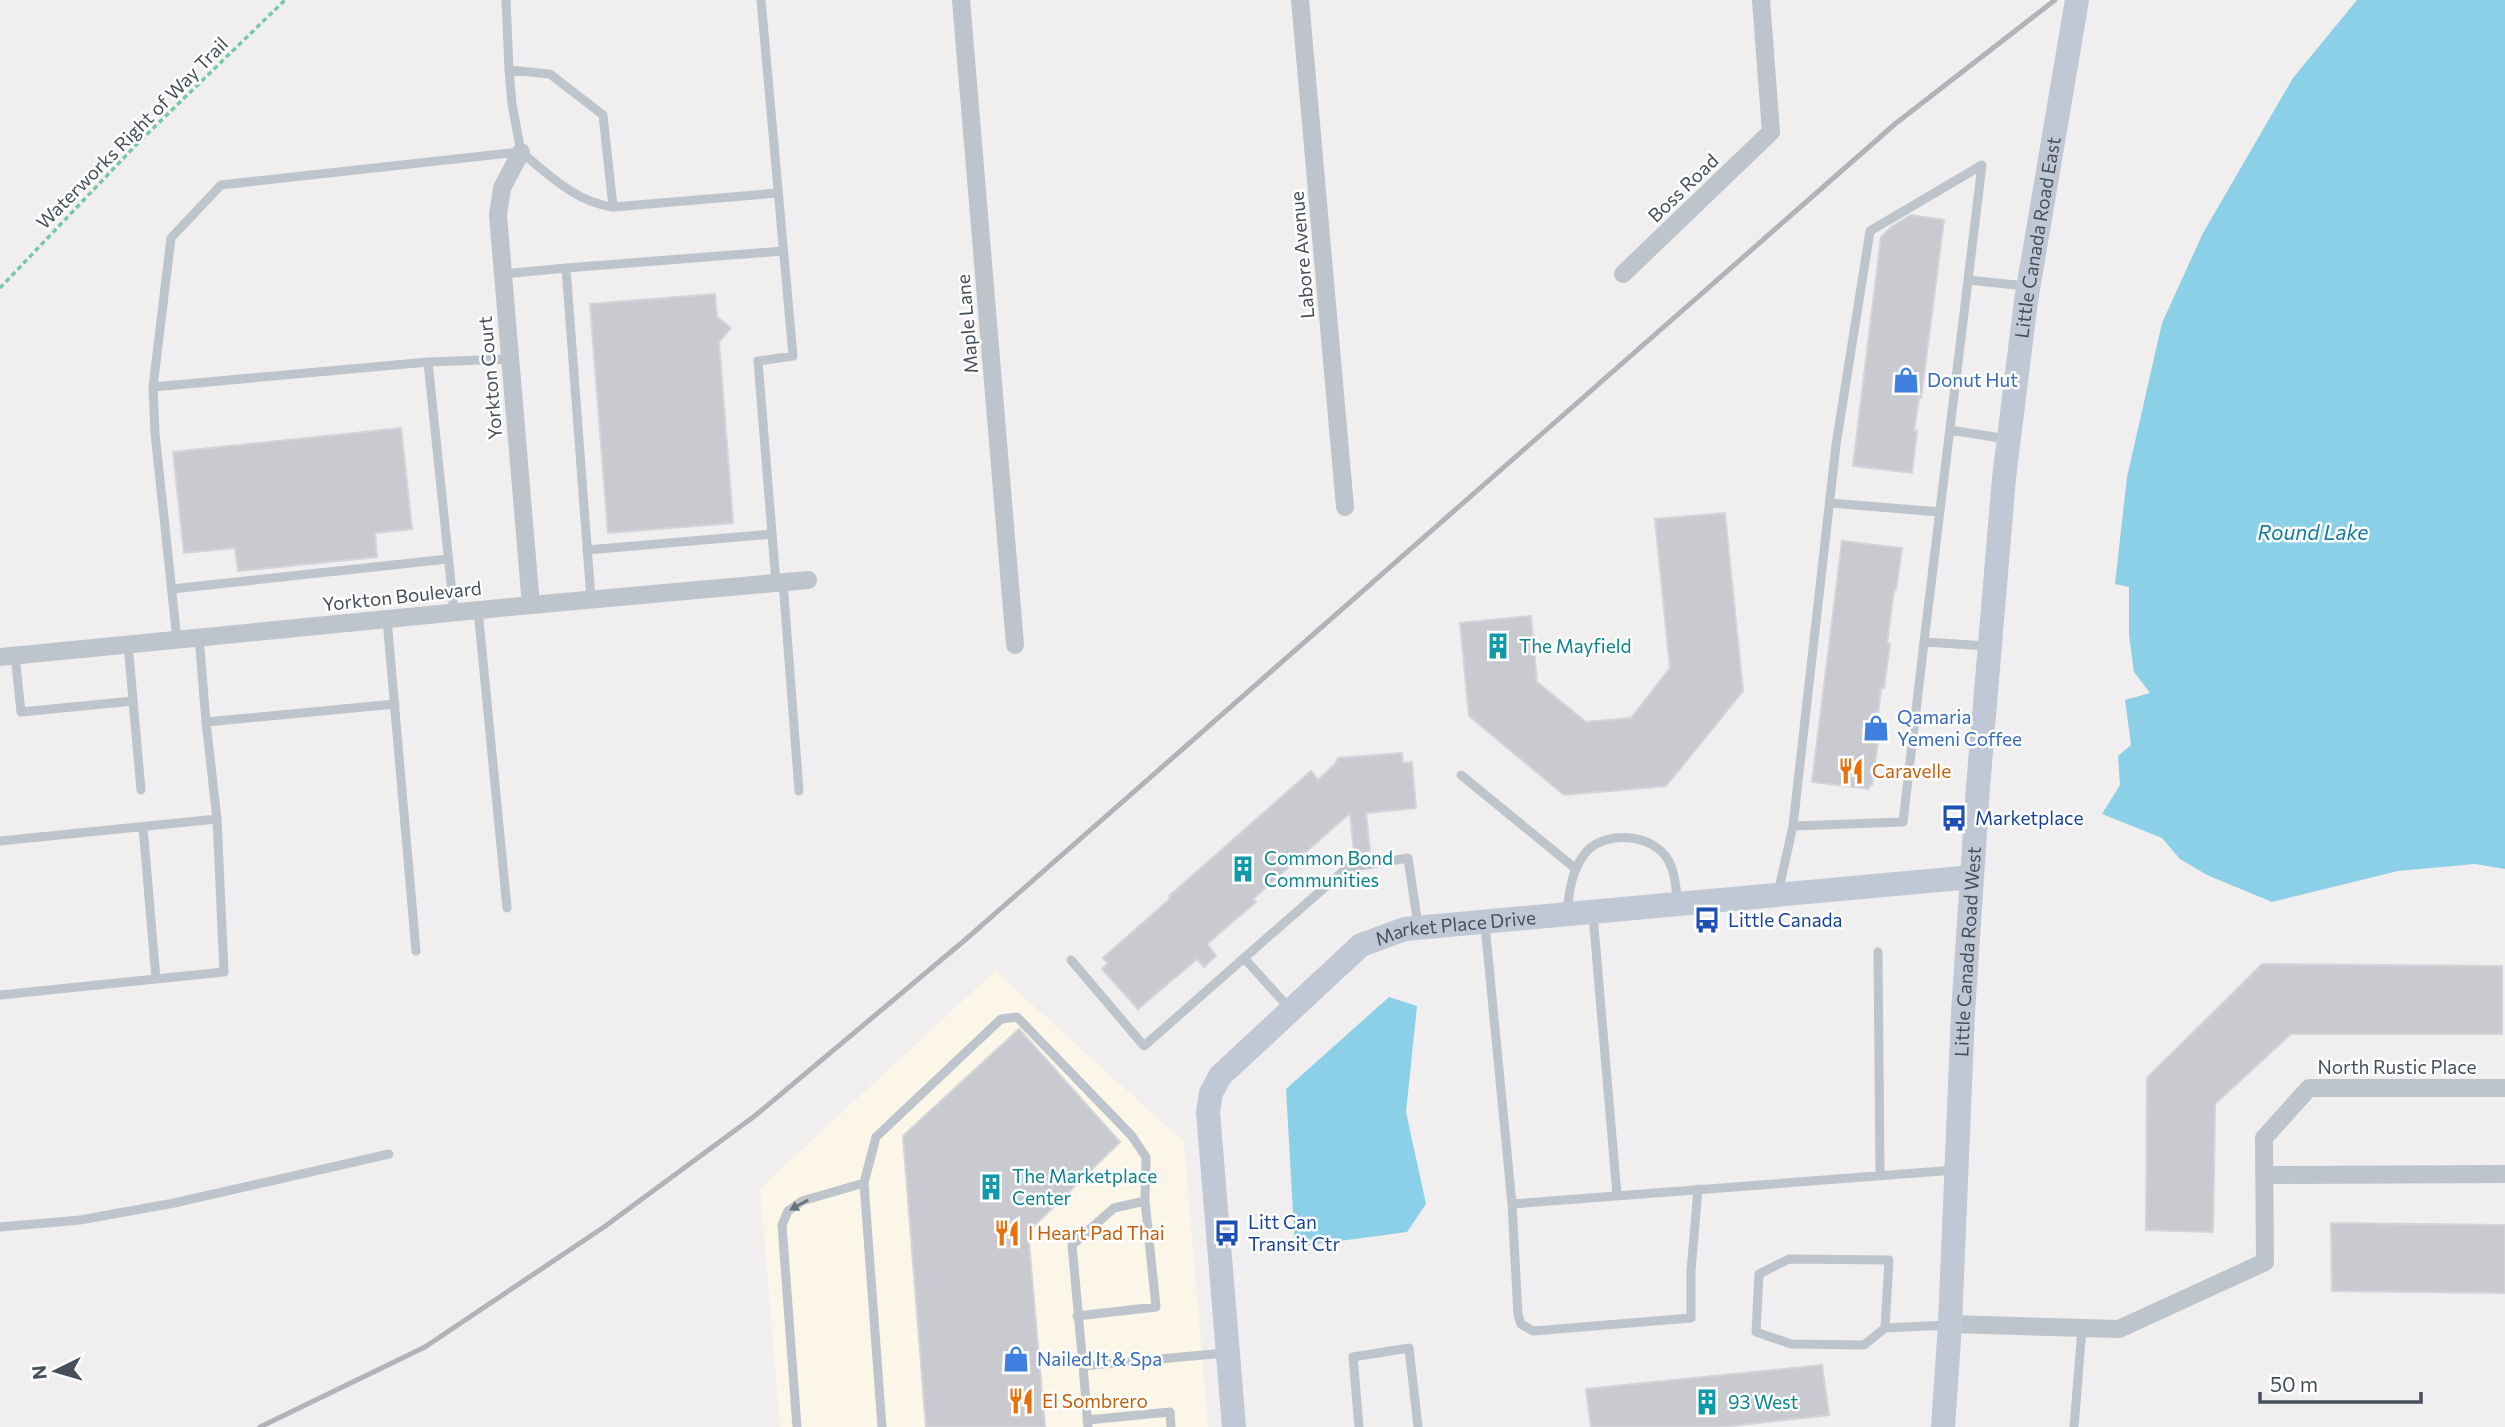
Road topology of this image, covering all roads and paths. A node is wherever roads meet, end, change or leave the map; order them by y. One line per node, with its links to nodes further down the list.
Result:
1 (285, 0): 18 (path, Waterworks Right of Way Trail)
2 (506, 0): 8 (lane)
3 (761, 0): 10 (lane)
4 (961, 0): 43 (street, Maple Lane)
5 (1300, 0): 26 (street, Labore Avenue)
6 (1761, 0): 15 (street, Boss Road)
7 (2077, 0): 17 (street, Little Canada Road East)
8 (509, 70): 9 (lane); 11 (lane)
9 (521, 152): 11 (lane); 14 (street, Yorkton Court); 21 (lane)
10 (778, 193): 11 (lane); 12 (lane)
11 (613, 207)
12 (783, 251): 13 (lane); 28 (lane)
13 (566, 268): 14 (lane); 29 (lane)
14 (502, 274): 19 (street, Yorkton Court)
15 (1623, 274)
16 (1968, 280): 17 (lane); 22 (lane); 25 (lane)
17 (2028, 287): 23 (street, Little Canada Road East)
18 (0, 288)
19 (510, 359): 20 (lane); 35 (street, Yorkton Court)
20 (428, 362): 21 (lane); 30 (lane)
21 (153, 387): 33 (lane)
22 (1950, 430): 23 (lane); 27 (lane)
23 (2009, 439): 24 (street, Little Canada Road East)
24 (2004, 478): 44 (street, Little Canada Road West)
25 (1830, 503): 27 (lane); 53 (lane)
26 (1345, 507)
27 (1940, 512): 41 (lane)
28 (772, 534): 29 (lane); 32 (lane)
29 (587, 550): 34 (lane)
30 (448, 559): 33 (lane); 37 (lane)
31 (808, 580): 32 (street, Yorkton Boulevard)
32 (780, 583): 34 (street, Yorkton Boulevard); 51 (lane)
33 (172, 589): 40 (lane)
34 (591, 600): 35 (street, Yorkton Boulevard)
35 (531, 605): 36 (street, Yorkton Boulevard)
36 (478, 610): 37 (street, Yorkton Boulevard); 60 (lane)
37 (454, 612): 38 (street, Yorkton Boulevard)
38 (387, 619): 39 (street, Yorkton Boulevard); 47 (lane)
39 (200, 637): 40 (street, Yorkton Boulevard); 48 (lane)
40 (177, 639): 42 (street, Yorkton Boulevard)
41 (1924, 642): 44 (lane); 53 (lane)
42 (128, 644): 45 (street, Yorkton Boulevard); 46 (lane)
43 (1015, 645)
44 (1990, 646): 57 (street, Little Canada Road West)
45 (8, 656): 46 (lane)
46 (133, 701): 50 (lane)
47 (395, 704): 48 (lane); 65 (lane)
48 (206, 722): 52 (lane)
49 (1461, 775): 56 (lane)
50 (141, 790)
51 (799, 791)
52 (217, 819): 54 (lane); 69 (lane)
53 (1793, 826): 58 (lane)
54 (143, 827): 55 (lane); 69 (lane)
55 (0, 841)
56 (1576, 869): 59 (lane); 62 (lane)
57 (1972, 877): 58 (street, Market Place Drive); 74 (street, Little Canada Road West)
58 (1778, 894): 59 (street, Market Place Drive)
59 (1678, 904): 61 (street, Market Place Drive)
60 (507, 908)
61 (1593, 912): 62 (street, Market Place Drive); 80 (lane)
62 (1566, 914): 63 (street, Market Place Drive)
63 (1485, 922): 64 (street, Market Place Drive); 82 (lane)
64 (1418, 928): 67 (lane); 71 (street, Market Place Drive)
65 (416, 951)
66 (1878, 952): 76 (lane)
67 (1244, 958): 68 (lane); 71 (lane)
68 (1071, 960)
69 (156, 979): 70 (lane)
70 (0, 995)
71 (1291, 1010): 88 (street, Market Place Drive)
72 (2505, 1088): 77 (street, North Rustic Place)
73 (389, 1154): 83 (lane)
74 (1956, 1170): 76 (lane); 85 (street, Little Canada Road West)
75 (2505, 1174): 77 (street)
76 (1880, 1175): 79 (lane)
77 (2264, 1175): 87 (street, North Rustic Place)
78 (864, 1183): 81 (lane); 91 (lane, one-way to 91); 92 (lane)
79 (1698, 1189): 80 (lane); 82 (lane)
80 (1617, 1195): 82 (lane)
81 (1145, 1201): 84 (lane); 84 (lane)
82 (1512, 1204)
83 (0, 1227)
84 (1077, 1316): 89 (lane)
85 (1950, 1324): 86 (lane); 87 (street, North Rustic Place); 97 (street, Little Canada Road West)
86 (1885, 1328): 86 (lane)
87 (2082, 1329): 98 (lane)
88 (1228, 1353): 89 (lane); 94 (street, Market Place Drive)
89 (1083, 1366): 90 (lane)
90 (1087, 1423): 93 (lane)
91 (797, 1427)
92 (882, 1427)
93 (1171, 1427)
94 (1234, 1427)
95 (1359, 1427): 96 (lane)
96 (1418, 1427)
97 (1943, 1427)
98 (2074, 1427)

